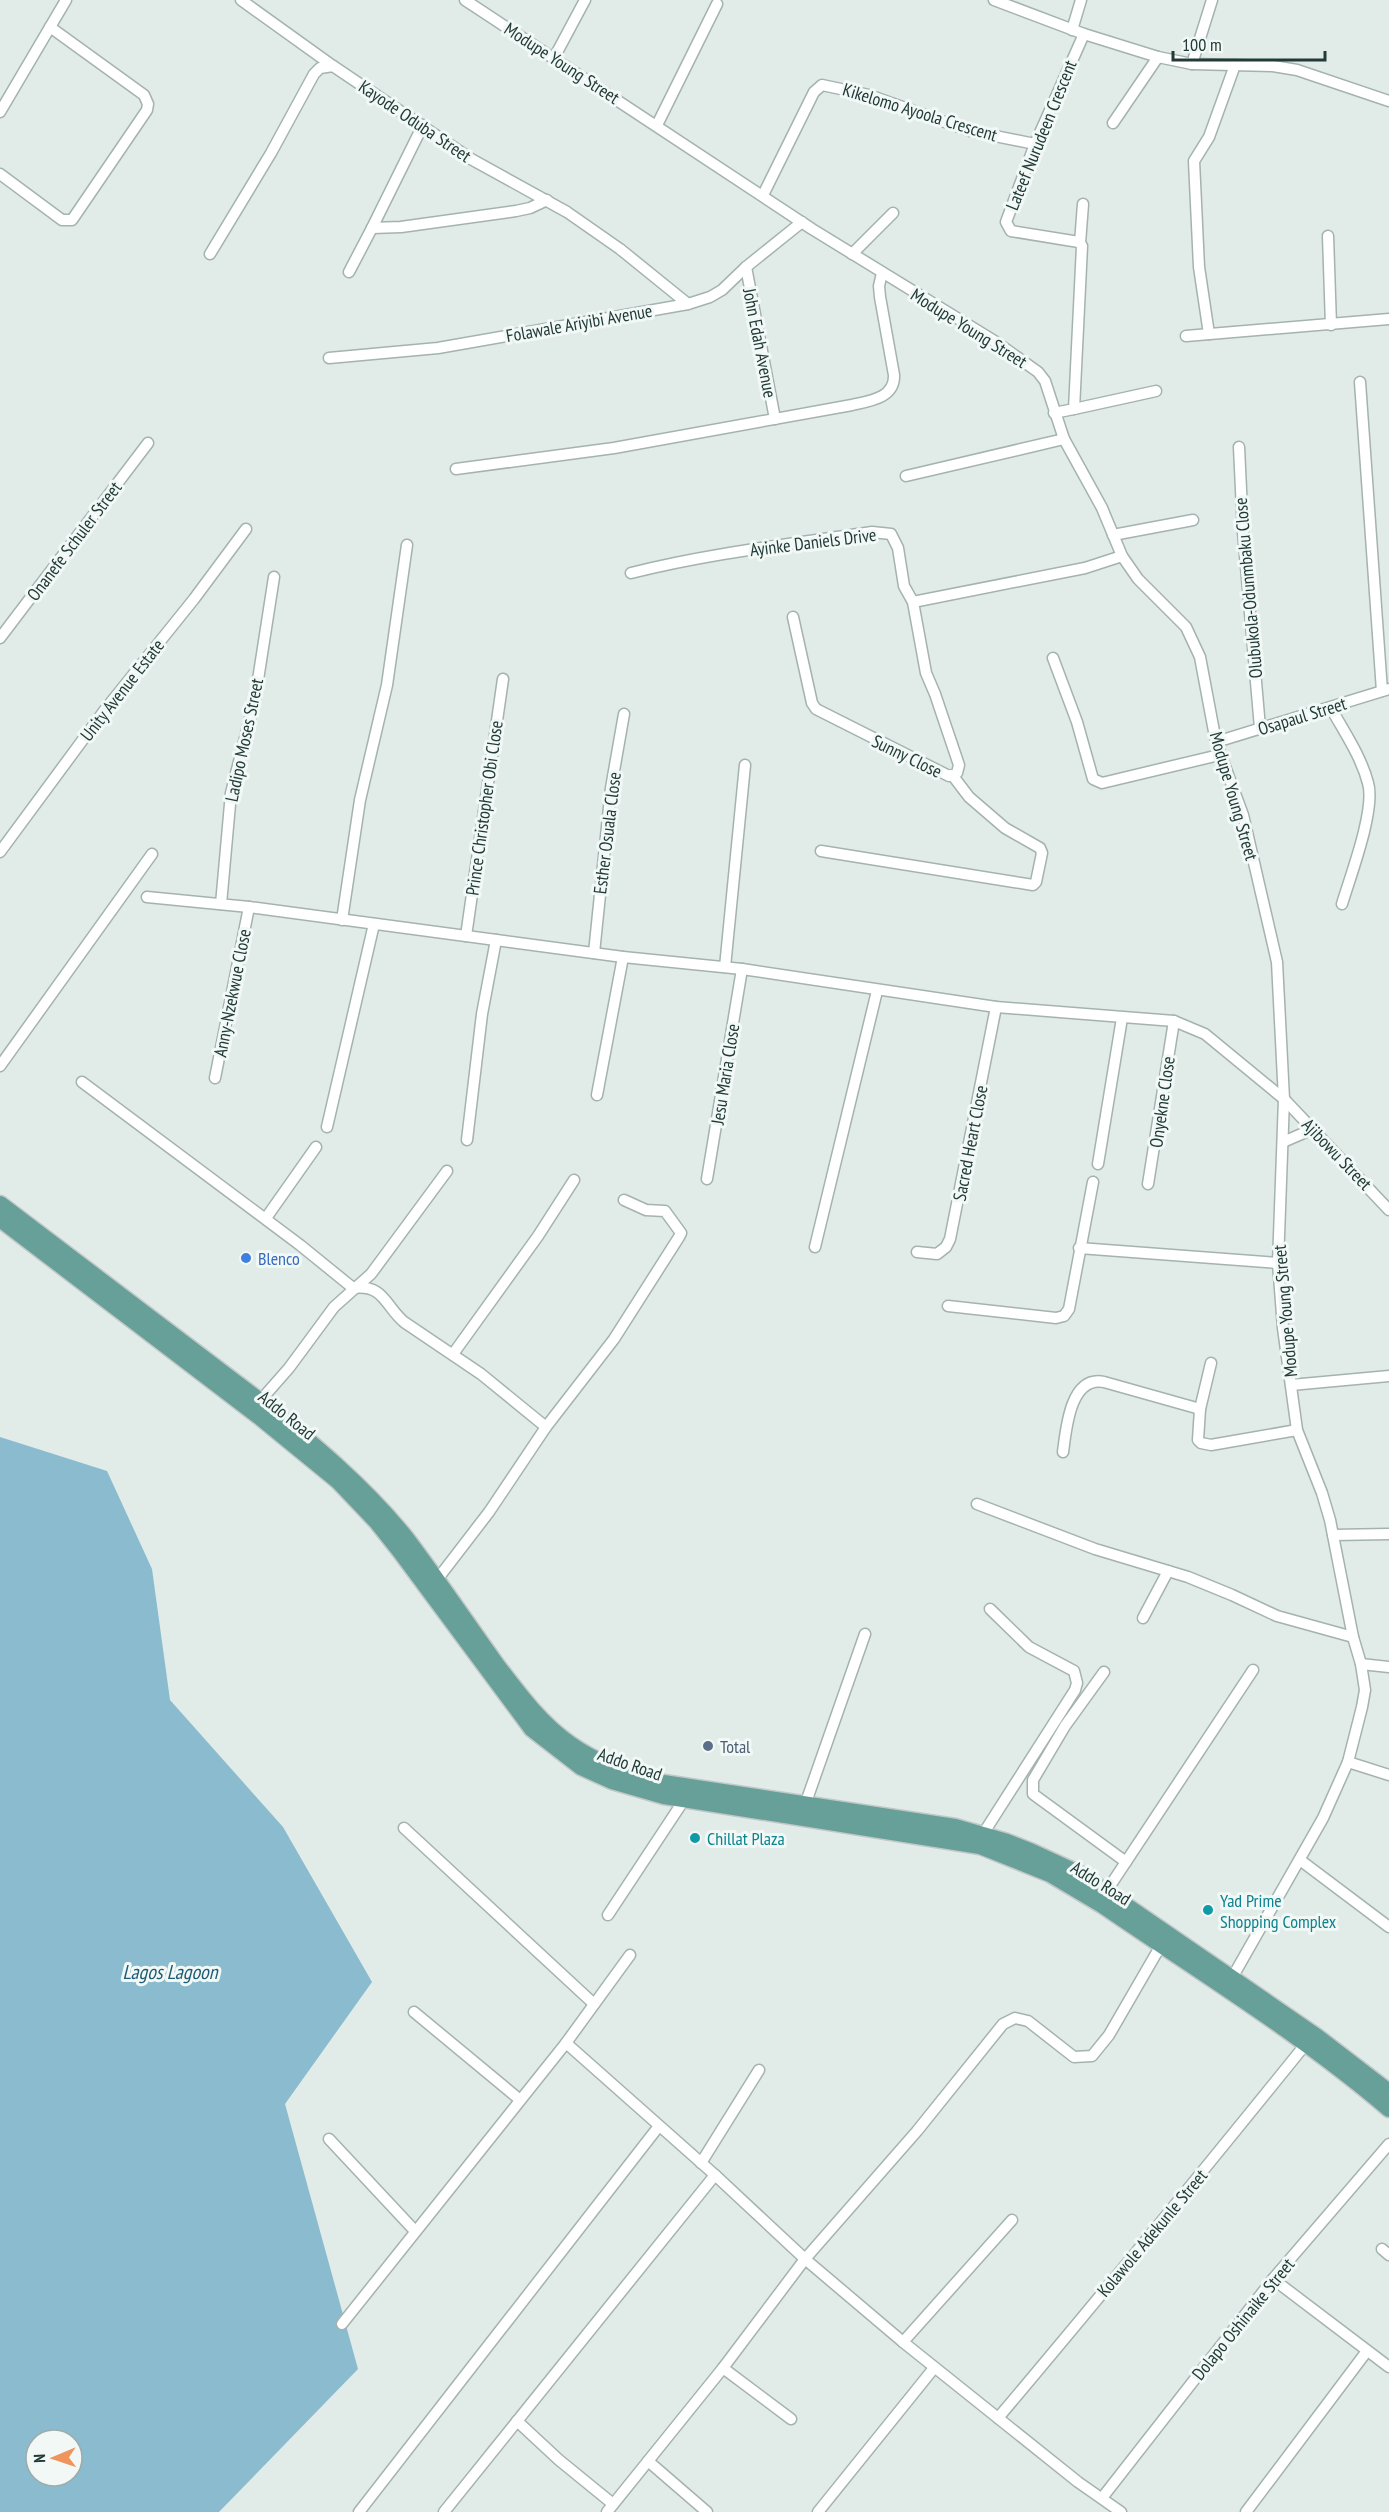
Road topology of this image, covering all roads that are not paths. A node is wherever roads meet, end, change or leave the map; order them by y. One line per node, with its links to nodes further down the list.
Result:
1 (66, 0): 9 (street)
2 (242, 0): 16 (street, Kayode Oduba Street)
3 (465, 0): 13 (street, Modupe Young Street)
4 (585, 0): 13 (street)
5 (994, 0): 10 (street)
6 (1081, 0): 10 (street)
7 (1212, 0): 14 (street)
8 (717, 4): 21 (street)
9 (50, 27): 18 (street); 23 (street)
10 (1072, 30): 11 (street)
11 (1084, 34): 12 (street); 22 (street, Lateef Nurudeen Crescent)
12 (1158, 57): 14 (street); 19 (street)
13 (554, 58): 21 (street, Modupe Young Street)
14 (1192, 64): 15 (street)
15 (1235, 65): 17 (street); 40 (street)
16 (333, 66): 20 (street, Kayode Oduba Street); 32 (street)
17 (1389, 102)
18 (0, 112)
19 (1113, 123)
20 (423, 125): 25 (street, Kayode Oduba Street); 29 (street)
21 (657, 125): 24 (street, Modupe Young Street)
22 (1035, 144): 24 (street, Kikelomo Ayoola Crescent); 31 (street, Lateef Nurudeen Crescent)
23 (0, 174)
24 (763, 195): 28 (street, Modupe Young Street)
25 (547, 200): 29 (street); 37 (street, Kayode Oduba Street)
26 (1083, 204): 31 (street)
27 (894, 213): 33 (street)
28 (802, 222): 33 (street, Modupe Young Street); 34 (street, Folawale Ariyibi Avenue)
29 (372, 228): 35 (street)
30 (1328, 236): 39 (street)
31 (1080, 243): 45 (street)
32 (210, 254)
33 (852, 254): 36 (street, Modupe Young Street)
34 (746, 267): 37 (street, Folawale Ariyibi Avenue); 47 (street, John Edah Avenue)
35 (349, 272)
36 (882, 273): 46 (street, Modupe Young Street); 47 (street)
37 (688, 304): 42 (street, Folawale Ariyibi Avenue)
38 (1389, 318): 39 (street)
39 (1330, 325): 40 (street)
40 (1209, 334): 41 (street)
41 (1186, 336)
42 (329, 358)
43 (1360, 382): 65 (street)
44 (1156, 391): 45 (street)
45 (1074, 409): 46 (street)
46 (1054, 413): 48 (street, Modupe Young Street)
47 (775, 419): 51 (street)
48 (1064, 439): 52 (street); 55 (street, Modupe Young Street)
49 (148, 443): 62 (street, Onanefe Schuler Street)
50 (1239, 447): 68 (street, Olubukola-Odunmbaku Close)
51 (456, 469)
52 (906, 476)
53 (1193, 520): 55 (street)
54 (246, 529): 74 (street, Unity Avenue Estate)
55 (1113, 535): 57 (street, Modupe Young Street)
56 (407, 546): 80 (street)
57 (1122, 556): 60 (street); 69 (street, Modupe Young Street)
58 (631, 573): 60 (street, Ayinke Daniels Drive)
59 (274, 577): 77 (street, Ladipo Moses Street)
60 (914, 602): 72 (street, Sunny Close)
61 (793, 618): 72 (street, Sunny Close)
62 (0, 638)
63 (1053, 658): 70 (street)
64 (503, 679): 82 (street, Prince Christopher Obi Close)
65 (1385, 690): 66 (street, Osapaul Street)
66 (1331, 708): 68 (street, Osapaul Street); 78 (street)
67 (624, 714): 84 (street, Esther Osuala Close)
68 (1260, 728): 69 (street, Osapaul Street)
69 (1216, 742): 70 (street, Modupe Young Street)
70 (1220, 755): 96 (street, Modupe Young Street)
71 (745, 765): 86 (street)
72 (953, 776): 73 (street)
73 (821, 851)
74 (0, 852)
75 (153, 854): 92 (street)
76 (147, 897): 77 (street, Ajibowu Street)
77 (221, 904): 79 (street, Ajibowu Street)
78 (1342, 904)
79 (249, 907): 80 (street, Ajibowu Street); 93 (street, Anny-Nzekwue Close)
80 (342, 920): 81 (street, Ajibowu Street)
81 (375, 924): 82 (street, Ajibowu Street); 97 (street)
82 (466, 936): 83 (street, Ajibowu Street)
83 (496, 940): 84 (street, Ajibowu Street); 99 (street)
84 (594, 953): 85 (street, Ajibowu Street)
85 (623, 957): 86 (street, Ajibowu Street); 95 (street)
86 (725, 967): 87 (street, Ajibowu Street)
87 (742, 969): 88 (street, Ajibowu Street); 104 (street, Jesu Maria Close)
88 (877, 991): 89 (street, Ajibowu Street); 113 (street)
89 (996, 1008): 90 (street, Ajibowu Street); 115 (street, Sacred Heart Close)
90 (1122, 1018): 91 (street, Ajibowu Street); 102 (street)
91 (1174, 1021): 96 (street, Ajibowu Street); 107 (street, Onyekne Close)
92 (0, 1066)
93 (215, 1078)
94 (82, 1082): 111 (street)
95 (597, 1095)
96 (1284, 1100): 98 (street, Ajibowu Street); 100 (street, Modupe Young Street)
97 (327, 1127)
98 (1313, 1129): 100 (street); 110 (street, Ajibowu Street)
99 (467, 1140)
100 (1283, 1142): 116 (street, Modupe Young Street)
101 (316, 1147): 111 (street)
102 (1098, 1164)
103 (447, 1170): 117 (street)
104 (707, 1179)
105 (574, 1180): 119 (street)
106 (1093, 1182): 114 (street)
107 (1148, 1184)
108 (624, 1200): 125 (street)
109 (0, 1203): 123 (main road, Addo Road)
110 (1389, 1210)
111 (266, 1218): 117 (street)
112 (0, 1219): 143 (main road, Addo Road)
113 (814, 1247)
114 (1079, 1248): 116 (street); 118 (street)
115 (916, 1252)
116 (1278, 1263): 122 (street, Modupe Young Street)
117 (353, 1287): 119 (street); 123 (street)
118 (948, 1306)
119 (453, 1354): 125 (street)
120 (1211, 1363): 124 (street)
121 (1389, 1376): 122 (street)
122 (1291, 1385): 126 (street, Modupe Young Street)
123 (260, 1401): 132 (main road, Addo Road)
124 (1200, 1410): 126 (street); 127 (street)
125 (546, 1427): 132 (street)
126 (1297, 1430): 130 (street, Modupe Young Street)
127 (1063, 1452)
128 (976, 1504): 131 (street)
129 (1389, 1534): 130 (street)
130 (1333, 1535): 136 (street, Modupe Young Street)
131 (1168, 1571): 134 (street); 136 (street)
132 (436, 1581): 144 (main road, Addo Road)
133 (990, 1608): 146 (street)
134 (1143, 1618)
135 (865, 1634): 144 (street)
136 (1353, 1637): 137 (street, Modupe Young Street)
137 (1361, 1664): 138 (street); 141 (street, Modupe Young Street)
138 (1389, 1667)
139 (1253, 1670): 148 (street)
140 (1104, 1672): 148 (street)
141 (1348, 1762): 142 (street); 147 (street, Modupe Young Street)
142 (1389, 1775)
143 (684, 1800): 150 (street); 152 (main road, Addo Road)
144 (805, 1805): 146 (main road, Addo Road)
145 (404, 1828): 155 (street)
146 (983, 1834): 149 (main road, Addo Road)
147 (1300, 1860): 151 (street); 154 (street, Modupe Young Street)
148 (1126, 1862): 149 (street)
149 (1106, 1892): 152 (main road, Addo Road)
150 (608, 1915)
151 (1389, 1927)
152 (1164, 1940): 154 (main road, Addo Road); 158 (main road, Addo Road); 170 (street)
153 (630, 1955): 155 (street)
154 (1232, 1978): 160 (main road, Addo Road)
155 (594, 2004): 157 (street)
156 (414, 2012): 161 (street)
157 (566, 2043): 161 (street); 163 (street)
158 (1305, 2045): 162 (main road, Addo Road); 178 (street, Kolawole Adekunle Street)
159 (759, 2070): 166 (street)
160 (1389, 2092)
161 (519, 2099): 169 (street)
162 (1389, 2109)
163 (659, 2126): 166 (street); 184 (street)
164 (329, 2139): 169 (street)
165 (1389, 2144): 171 (street, Dolapo Oshinaike Street)
166 (701, 2163): 167 (street)
167 (715, 2175): 170 (street); 180 (street)
168 (1012, 2220): 173 (street)
169 (415, 2231): 172 (street)
170 (805, 2259): 173 (street); 176 (street)
171 (1272, 2279): 174 (street); 182 (street, Dolapo Oshinaike Street)
172 (342, 2324)
173 (903, 2342): 177 (street)
174 (1367, 2351): 175 (street); 189 (street)
175 (1389, 2367)
176 (723, 2368): 179 (street); 181 (street)
177 (934, 2368): 178 (street); 187 (street)
178 (998, 2418): 182 (street)
179 (791, 2419)
180 (517, 2421): 183 (street); 185 (street)
181 (648, 2461): 183 (street); 186 (street)
182 (1102, 2498): 188 (street)
183 (610, 2508)
184 (359, 2512)
185 (444, 2512)
186 (707, 2512)
187 (818, 2512)
188 (1122, 2512)
189 (1246, 2512)

